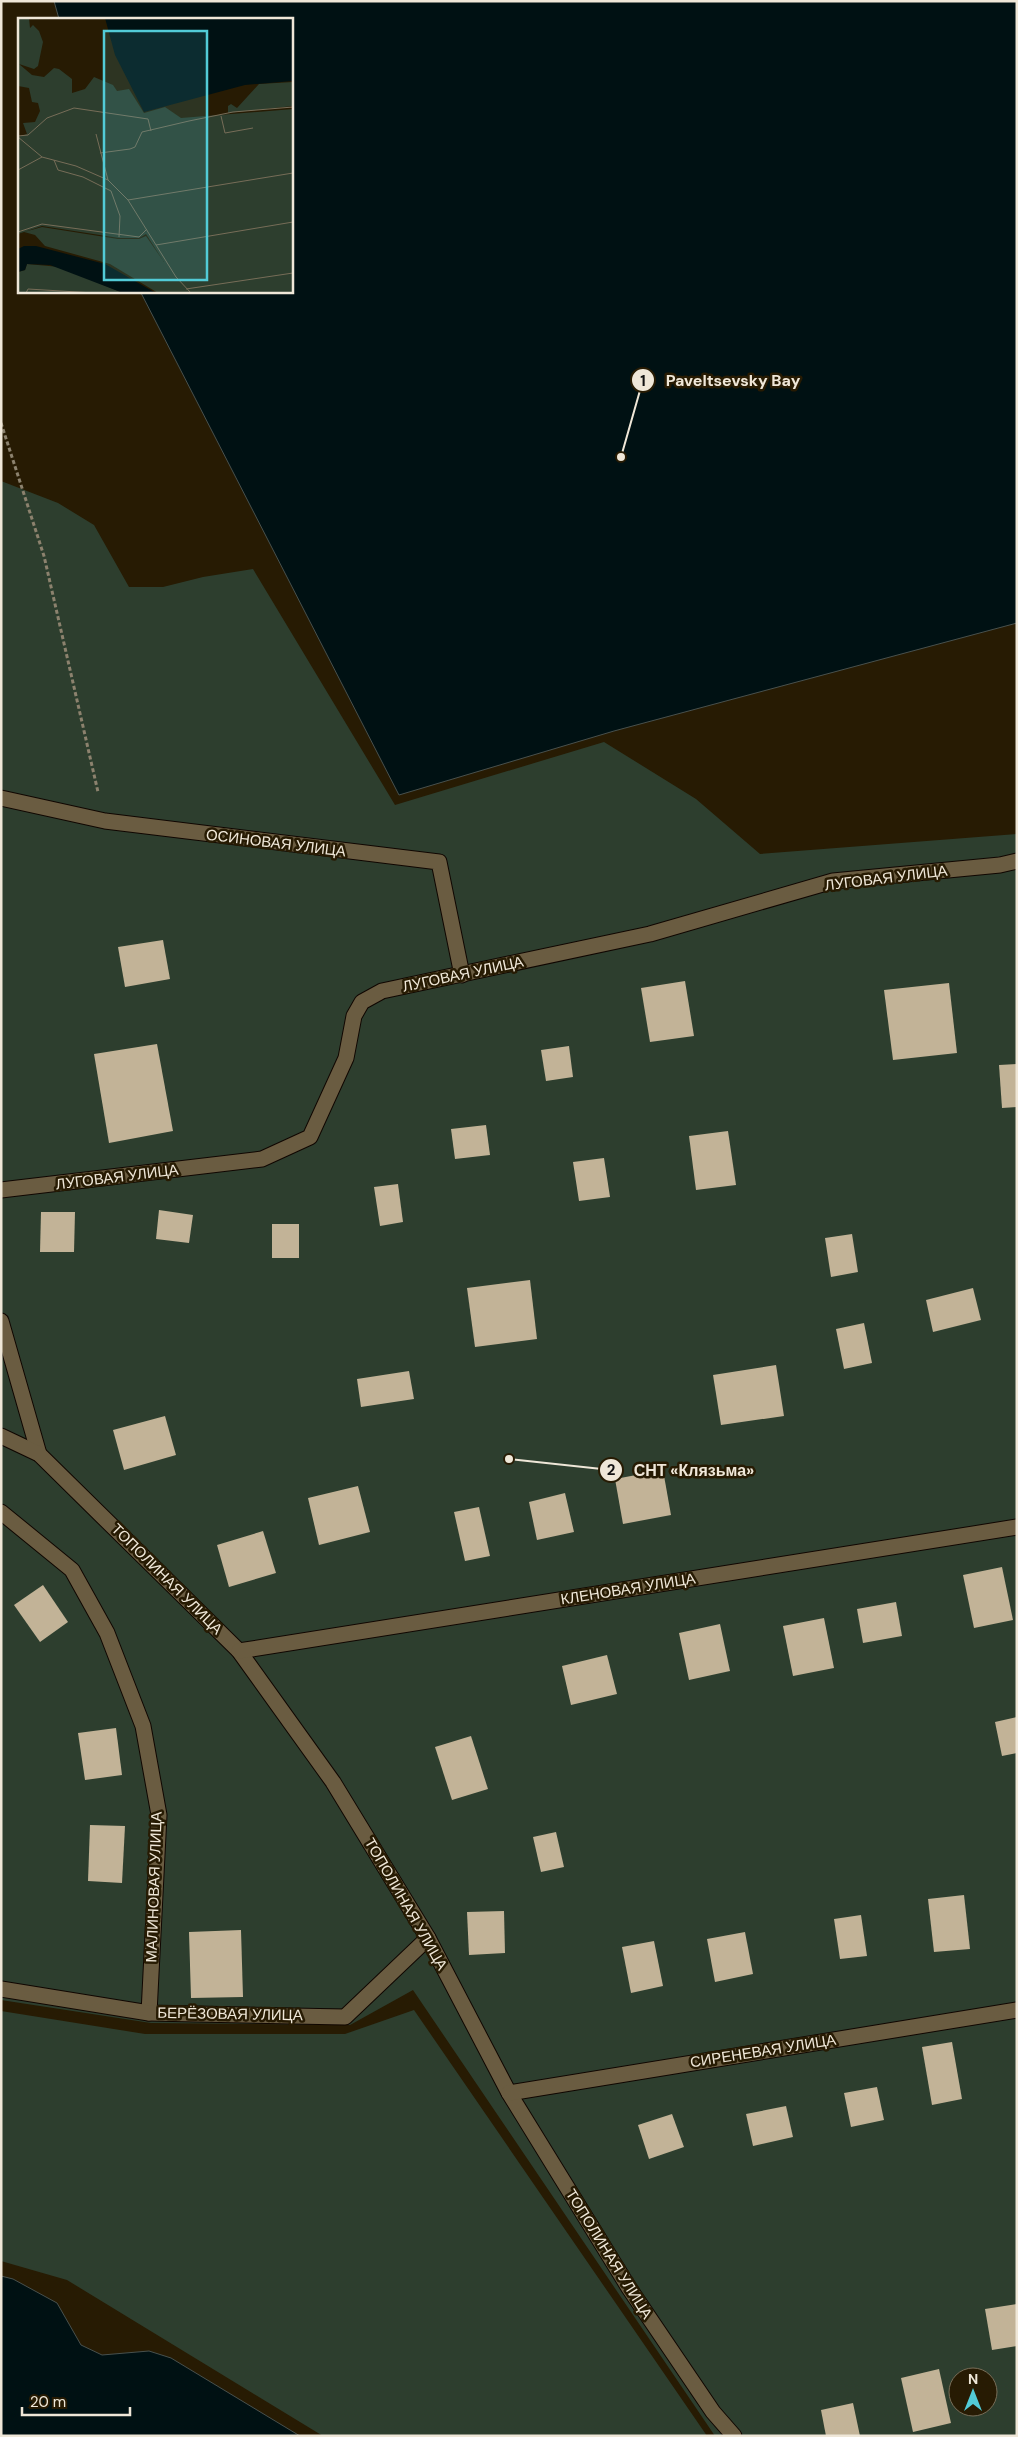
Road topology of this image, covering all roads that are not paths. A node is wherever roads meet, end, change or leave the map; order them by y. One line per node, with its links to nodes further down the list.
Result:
1 (1, 798): 3 (lane, ОСИНОВАЯ УЛИЦА)
2 (1017, 860): 3 (lane, ЛУГОВАЯ УЛИЦА)
3 (462, 974): 4 (lane, ЛУГОВАЯ УЛИЦА)
4 (1, 1190)
5 (1, 1321): 7 (lane)
6 (1, 1436): 7 (lane, ТОПОЛИНАЯ УЛИЦА)
7 (39, 1454): 10 (lane, ТОПОЛИНАЯ УЛИЦА)
8 (1, 1512): 14 (lane, МАЛИНОВАЯ УЛИЦА)
9 (1017, 1527): 10 (lane, КЛЕНОВАЯ УЛИЦА)
10 (238, 1651): 11 (lane, ТОПОЛИНАЯ УЛИЦА)
11 (428, 1938): 14 (lane, БЕРЁЗОВАЯ УЛИЦА); 15 (lane, ТОПОЛИНАЯ УЛИЦА)
12 (1, 1989): 14 (lane, БЕРЁЗОВАЯ УЛИЦА)
13 (1017, 2010): 15 (lane, СИРЕНЕВАЯ УЛИЦА)
14 (149, 2013)
15 (509, 2093): 16 (lane, ТОПОЛИНАЯ УЛИЦА)
16 (734, 2436)

